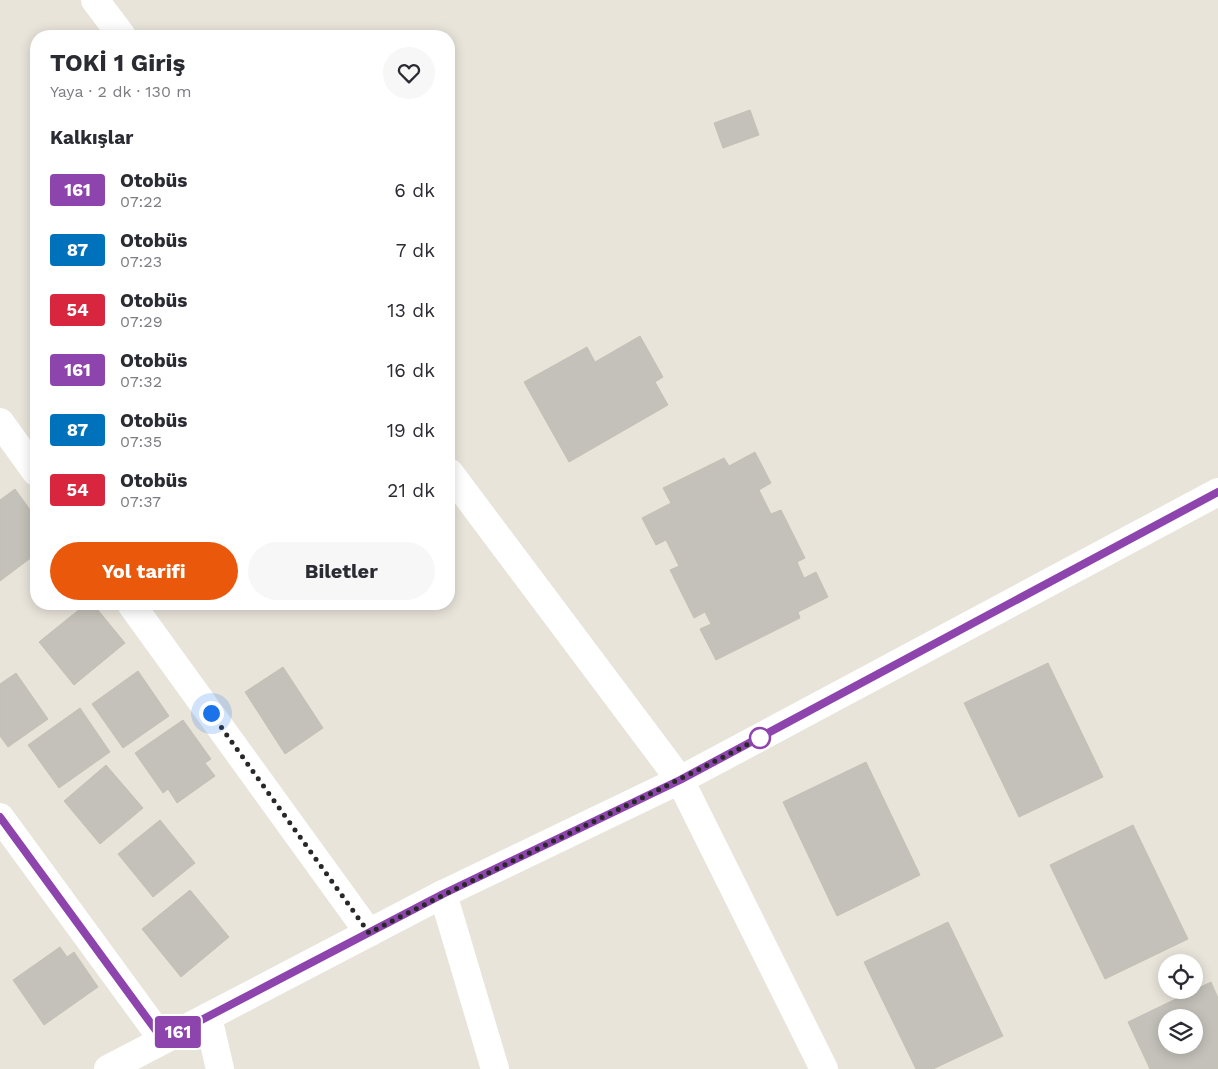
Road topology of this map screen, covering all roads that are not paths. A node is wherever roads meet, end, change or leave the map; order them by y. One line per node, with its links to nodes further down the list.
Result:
1 (95, 0): 2 (street)
2 (118, 30)
3 (0, 422): 4 (street)
4 (30, 464)
5 (455, 480): 8 (street)
6 (1218, 492): 8 (street)
7 (135, 610): 11 (street)
8 (680, 780): 10 (street); 17 (street)
9 (0, 817): 13 (street)
10 (443, 894): 11 (street); 16 (street)
11 (369, 933): 12 (street)
12 (208, 1017): 13 (street); 15 (street)
13 (163, 1040): 14 (street)
14 (108, 1069)
15 (220, 1069)
16 (495, 1069)
17 (824, 1069)

